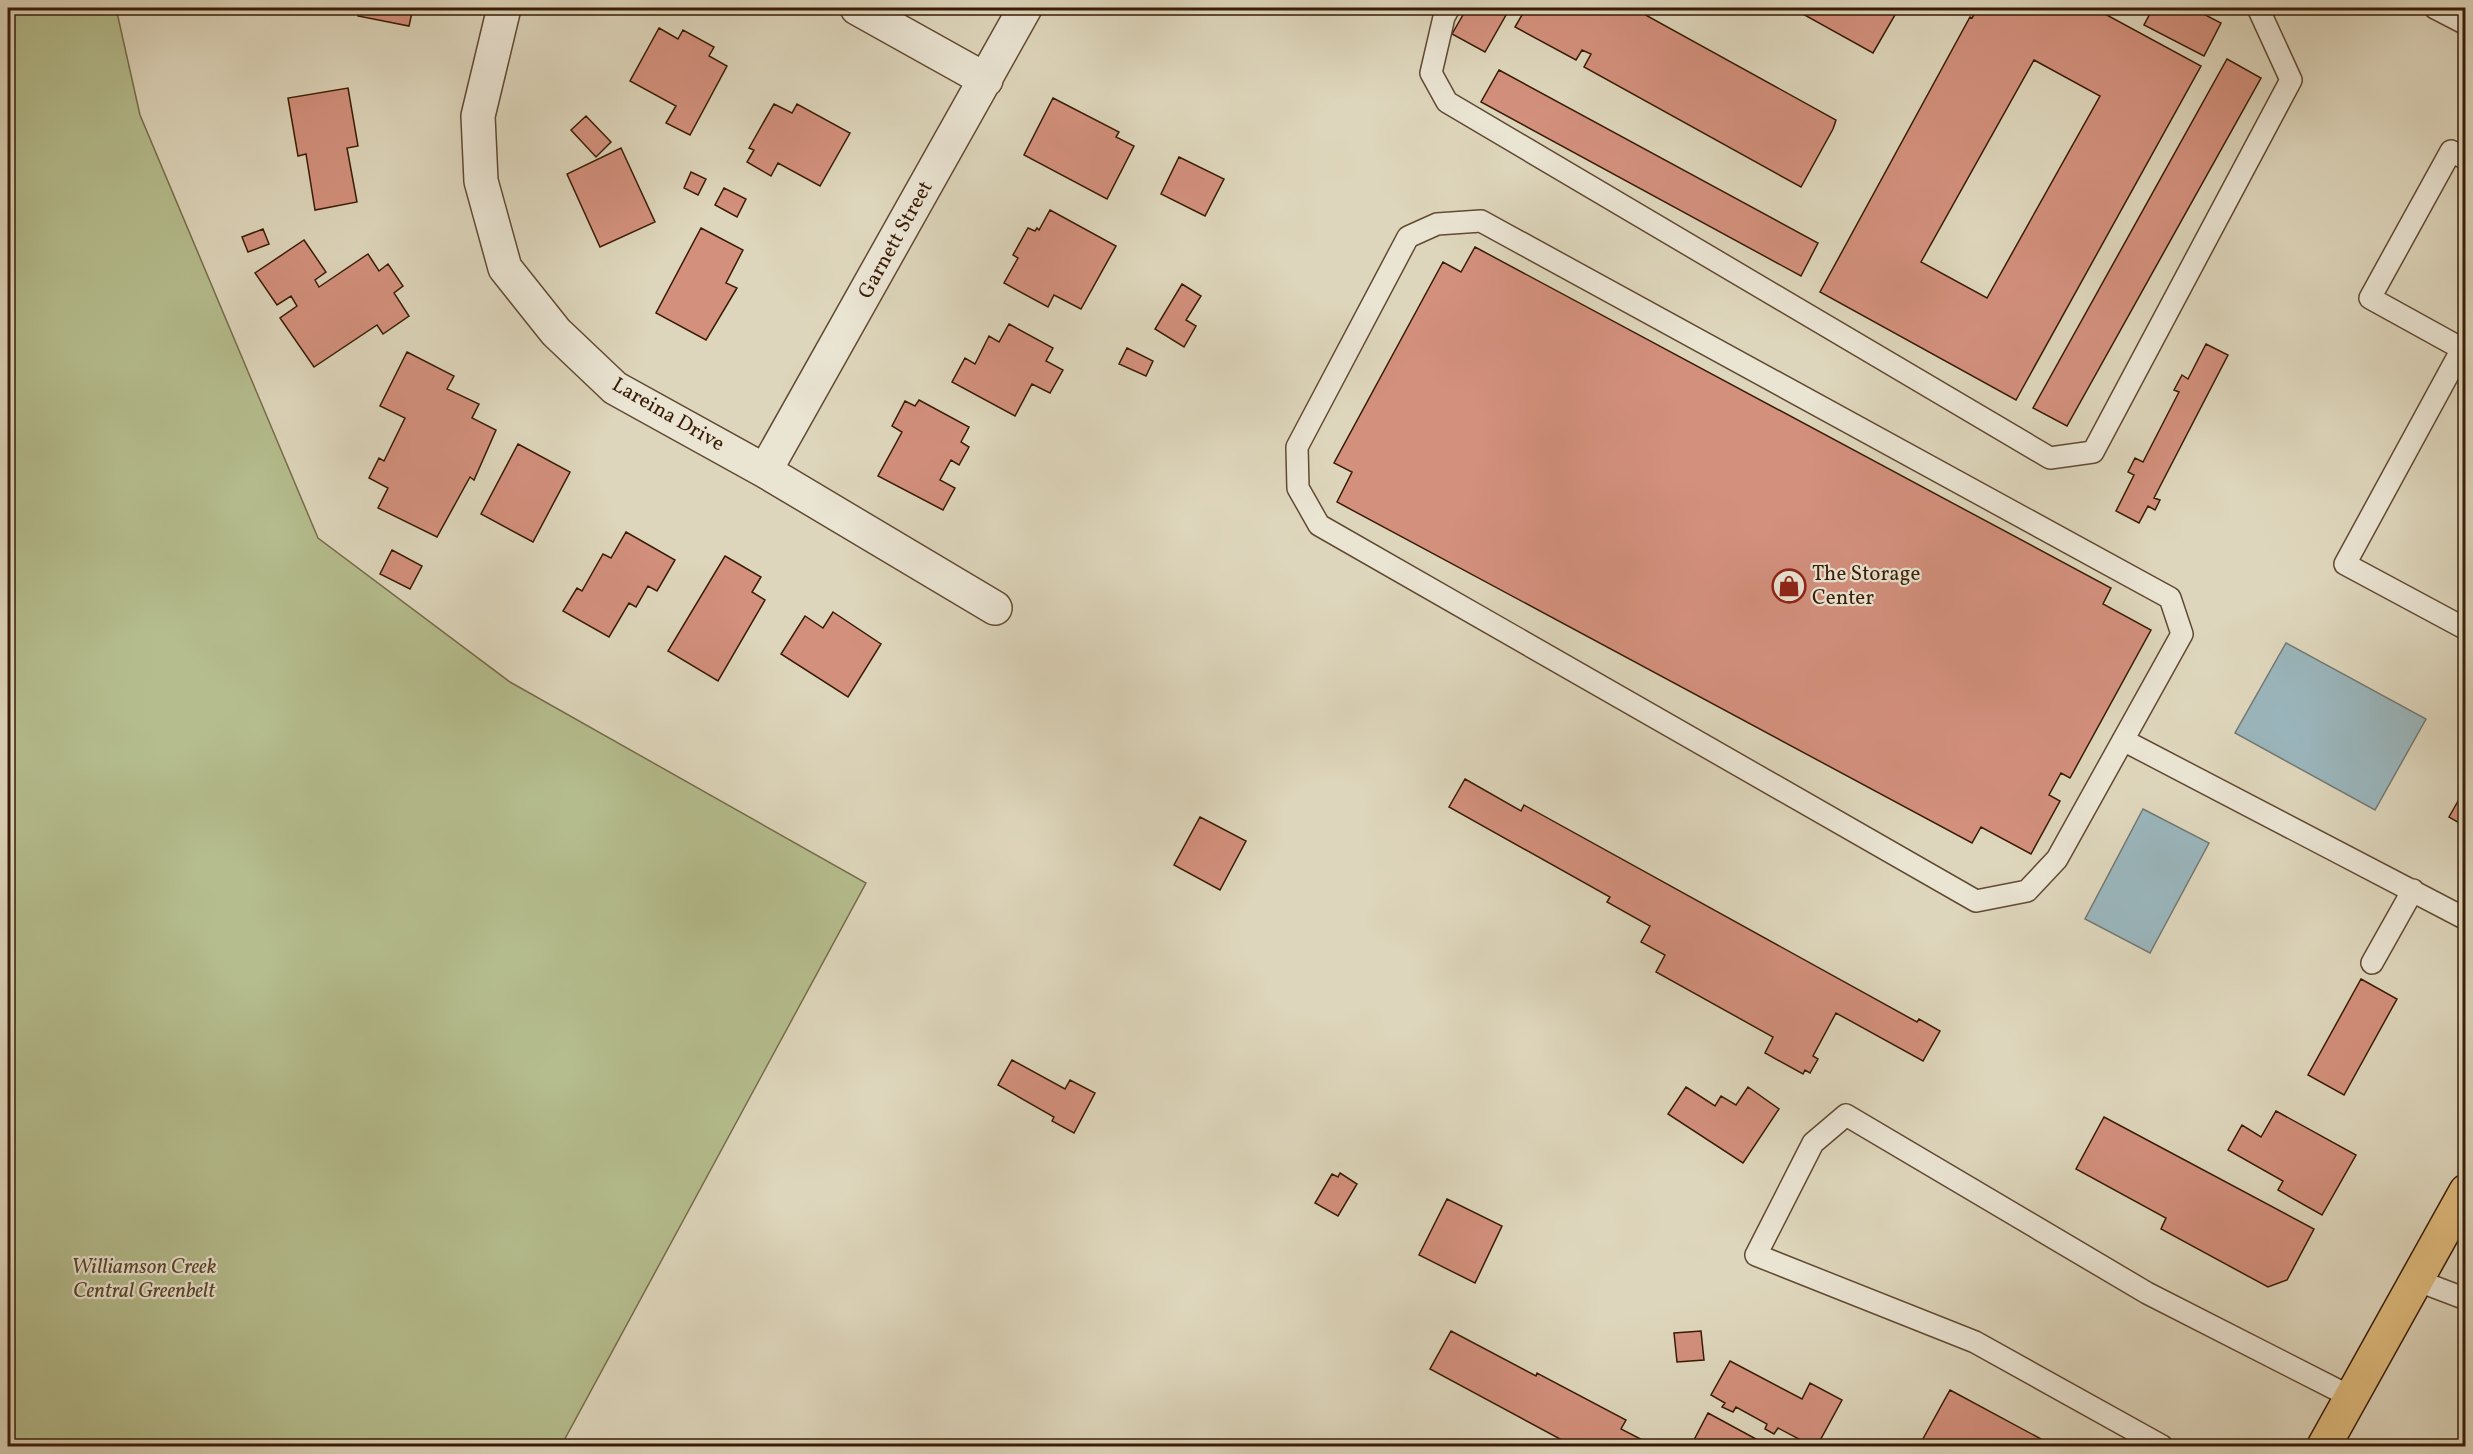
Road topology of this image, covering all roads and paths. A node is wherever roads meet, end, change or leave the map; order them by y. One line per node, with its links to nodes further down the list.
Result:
1 (504, 8): 11 (street, Lareina Drive)
2 (857, 8): 8 (street)
3 (1026, 8): 8 (street, Garnett Street)
4 (1449, 8): 5 (lane)
5 (2258, 8)
6 (2435, 8): 7 (lane)
7 (2466, 24)
8 (986, 80): 11 (street, Garnett Street)
9 (2466, 159): 10 (lane)
10 (2464, 350): 13 (lane)
11 (765, 471): 12 (street, Lareina Drive)
12 (995, 609)
13 (2466, 629)
14 (2123, 740): 14 (lane); 15 (lane)
15 (2413, 890): 16 (lane); 17 (lane)
16 (2466, 919)
17 (2372, 963)
18 (2466, 1191): 19 (main road)
19 (2416, 1280): 20 (lane); 21 (main road)
20 (2466, 1299)
21 (2351, 1397): 22 (lane); 23 (main road)
22 (2162, 1446)
23 (2324, 1446)

